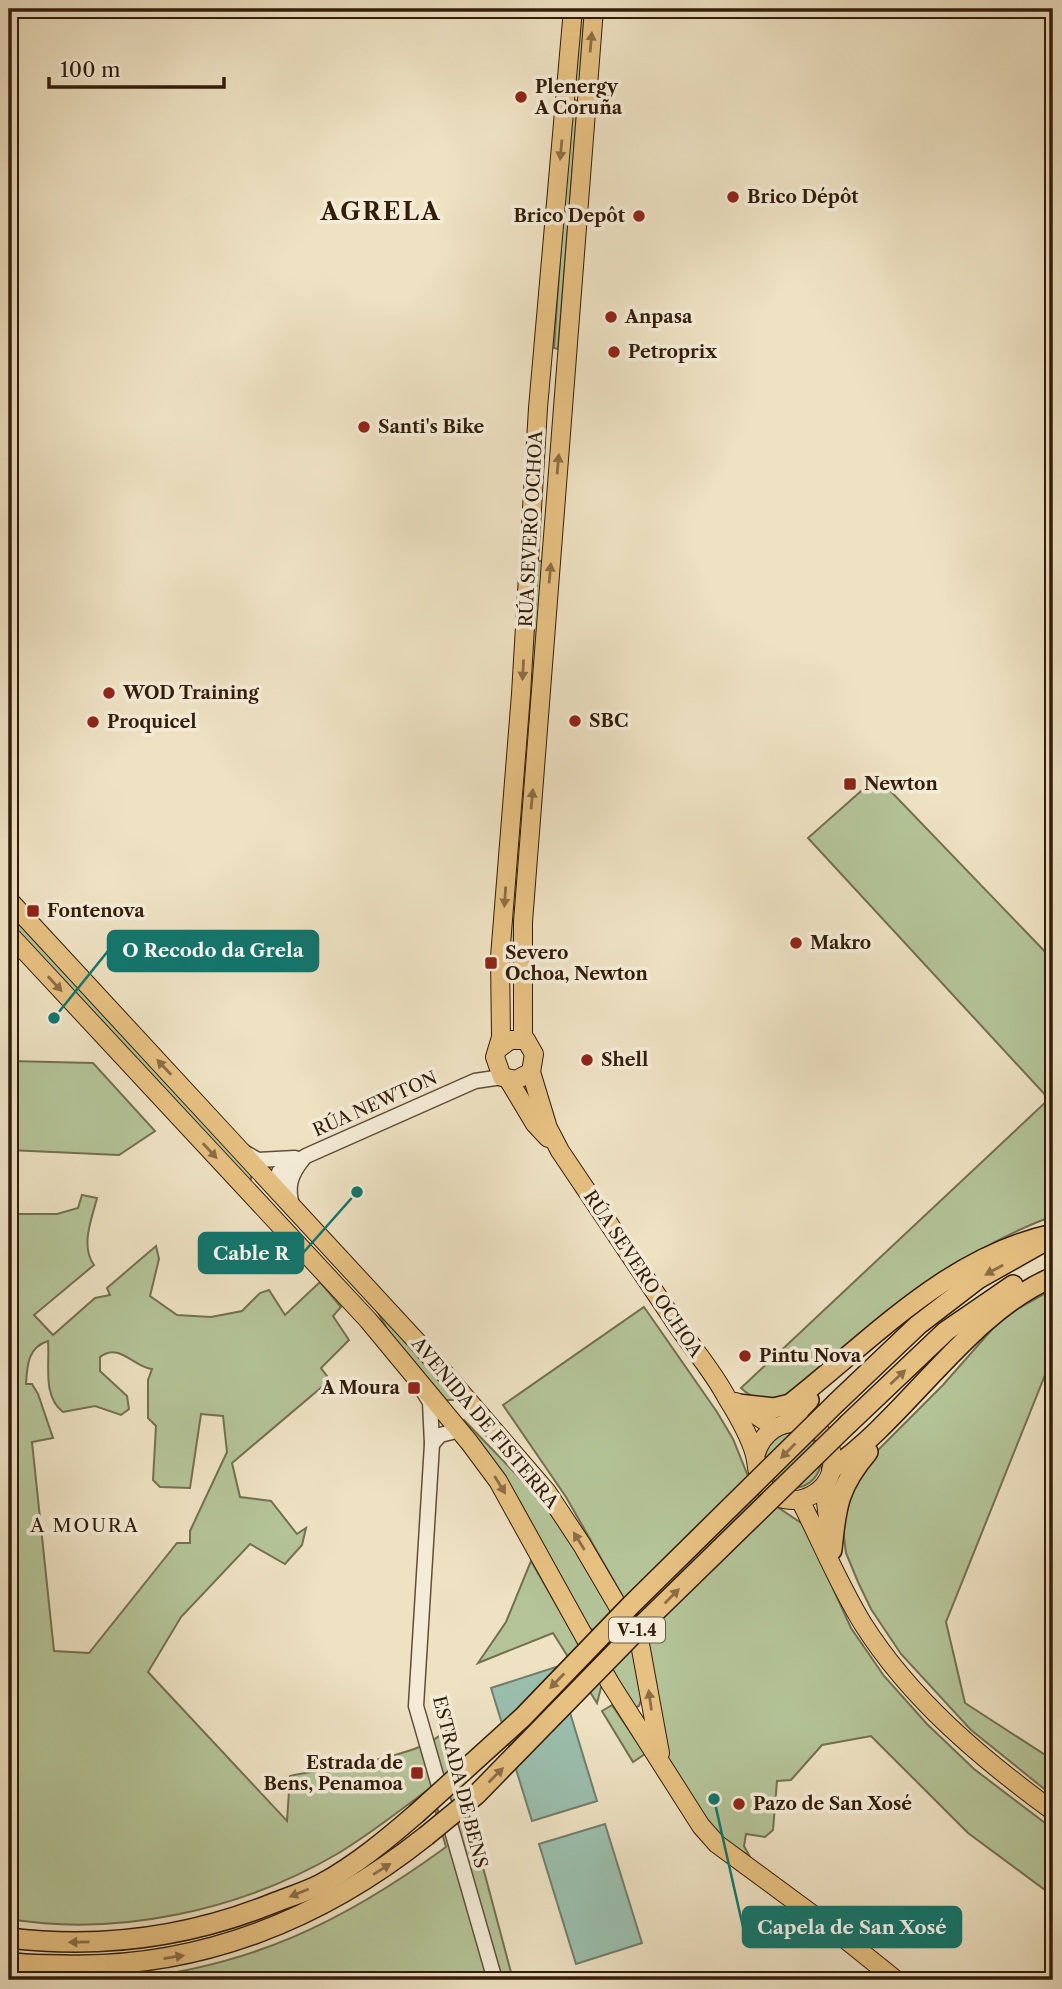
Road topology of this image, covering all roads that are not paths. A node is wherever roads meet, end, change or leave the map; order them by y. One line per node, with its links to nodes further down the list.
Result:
1 (573, 9): 3 (main road, RÚA SEVERO OCHOA, one-way to 3)
2 (594, 9): 4 (main road, RÚA SEVERO OCHOA, one-way to 2)
3 (555, 218): 4 (main road); 8 (main road, RÚA SEVERO OCHOA, one-way to 8)
4 (553, 532): 7 (main road, RÚA SEVERO OCHOA, one-way to 4)
5 (9, 900): 10 (main road, AVENIDA DE FISTERRA, one-way to 5)
6 (9, 934): 18 (main road, AVENIDA DE FISTERRA, one-way to 18)
7 (523, 1039): 8 (main road); 9 (main road, RÚA SEVERO OCHOA)
8 (501, 1067): 9 (main road); 11 (main road, RÚA SEVERO OCHOA); 12 (street, RÚA NEWTON)
9 (531, 1072): 11 (main road, RÚA SEVERO OCHOA)
10 (240, 1149): 12 (street, AVENIDA DE FISTERRA); 13 (main road, AVENIDA DE FISTERRA)
11 (560, 1151): 20 (main road, RÚA SEVERO OCHOA)
12 (306, 1156): 13 (street); 14 (street, RÚA NEWTON)
13 (276, 1190): 14 (main road, AVENIDA DE FISTERRA); 18 (main road)
14 (294, 1209): 29 (main road, AVENIDA DE FISTERRA)
15 (1053, 1235): 19 (highway); 35 (highway, V-1.4, one-way to 35, bridge)
16 (1053, 1266): 36 (highway, V-1.4, one-way to 16, bridge)
17 (1053, 1277): 21 (highway)
18 (368, 1320): 22 (main road, AVENIDA DE FISTERRA)
19 (871, 1337): 20 (highway); 23 (highway)
20 (732, 1400): 23 (main road, RÚA SEVERO OCHOA); 26 (main road, RÚA SEVERO OCHOA)
21 (893, 1416): 27 (highway); 30 (highway)
22 (438, 1417): 24 (main road, AVENIDA DE FISTERRA); 25 (street, ESTRADA DE BENS); 29 (main road)
23 (780, 1425): 26 (main road); 27 (main road, RÚA SEVERO OCHOA)
24 (460, 1430): 25 (street, AVENIDA DE FISTERRA); 32 (main road, AVENIDA DE FISTERRA, one-way to 32)
25 (432, 1444): 37 (street, ESTRADA DE BENS)
26 (755, 1456): 28 (main road, RÚA SEVERO OCHOA)
27 (829, 1475): 28 (main road); 30 (main road)
28 (800, 1500): 30 (main road)
29 (564, 1517): 31 (main road, AVENIDA DE FISTERRA, one-way to 29)
30 (833, 1558): 34 (main road)
31 (615, 1600): 32 (main road); 33 (main road, AVENIDA DE FISTERRA, one-way to 31)
32 (566, 1603): 33 (main road, AVENIDA DE FISTERRA)
33 (663, 1767): 38 (main road, AVENIDA DE FISTERRA)
34 (1053, 1811)
35 (9, 1938)
36 (9, 1962)
37 (495, 1980)
38 (896, 1980)

